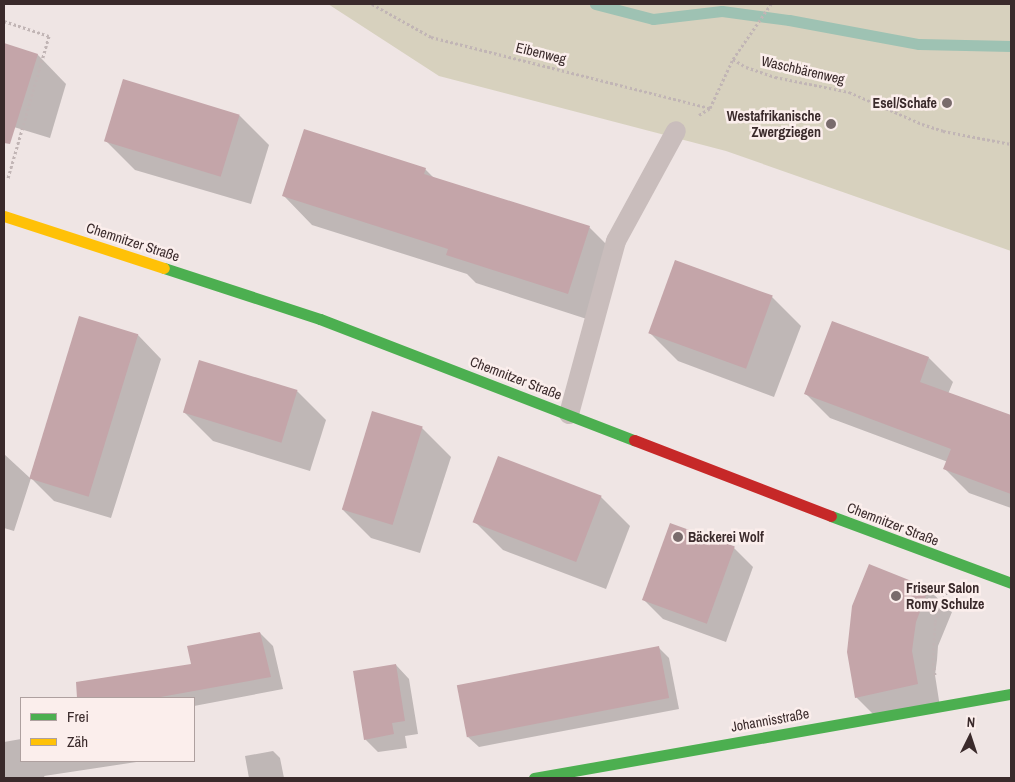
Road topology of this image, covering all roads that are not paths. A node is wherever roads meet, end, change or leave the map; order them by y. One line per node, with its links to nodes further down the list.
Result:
1 (676, 131): 3 (lane)
2 (4, 216): 3 (main road, Chemnitzer Straße)
3 (569, 414): 4 (main road, Chemnitzer Straße)
4 (1011, 583)
5 (1011, 694): 6 (main road, Johannisstraße)
6 (534, 778)

